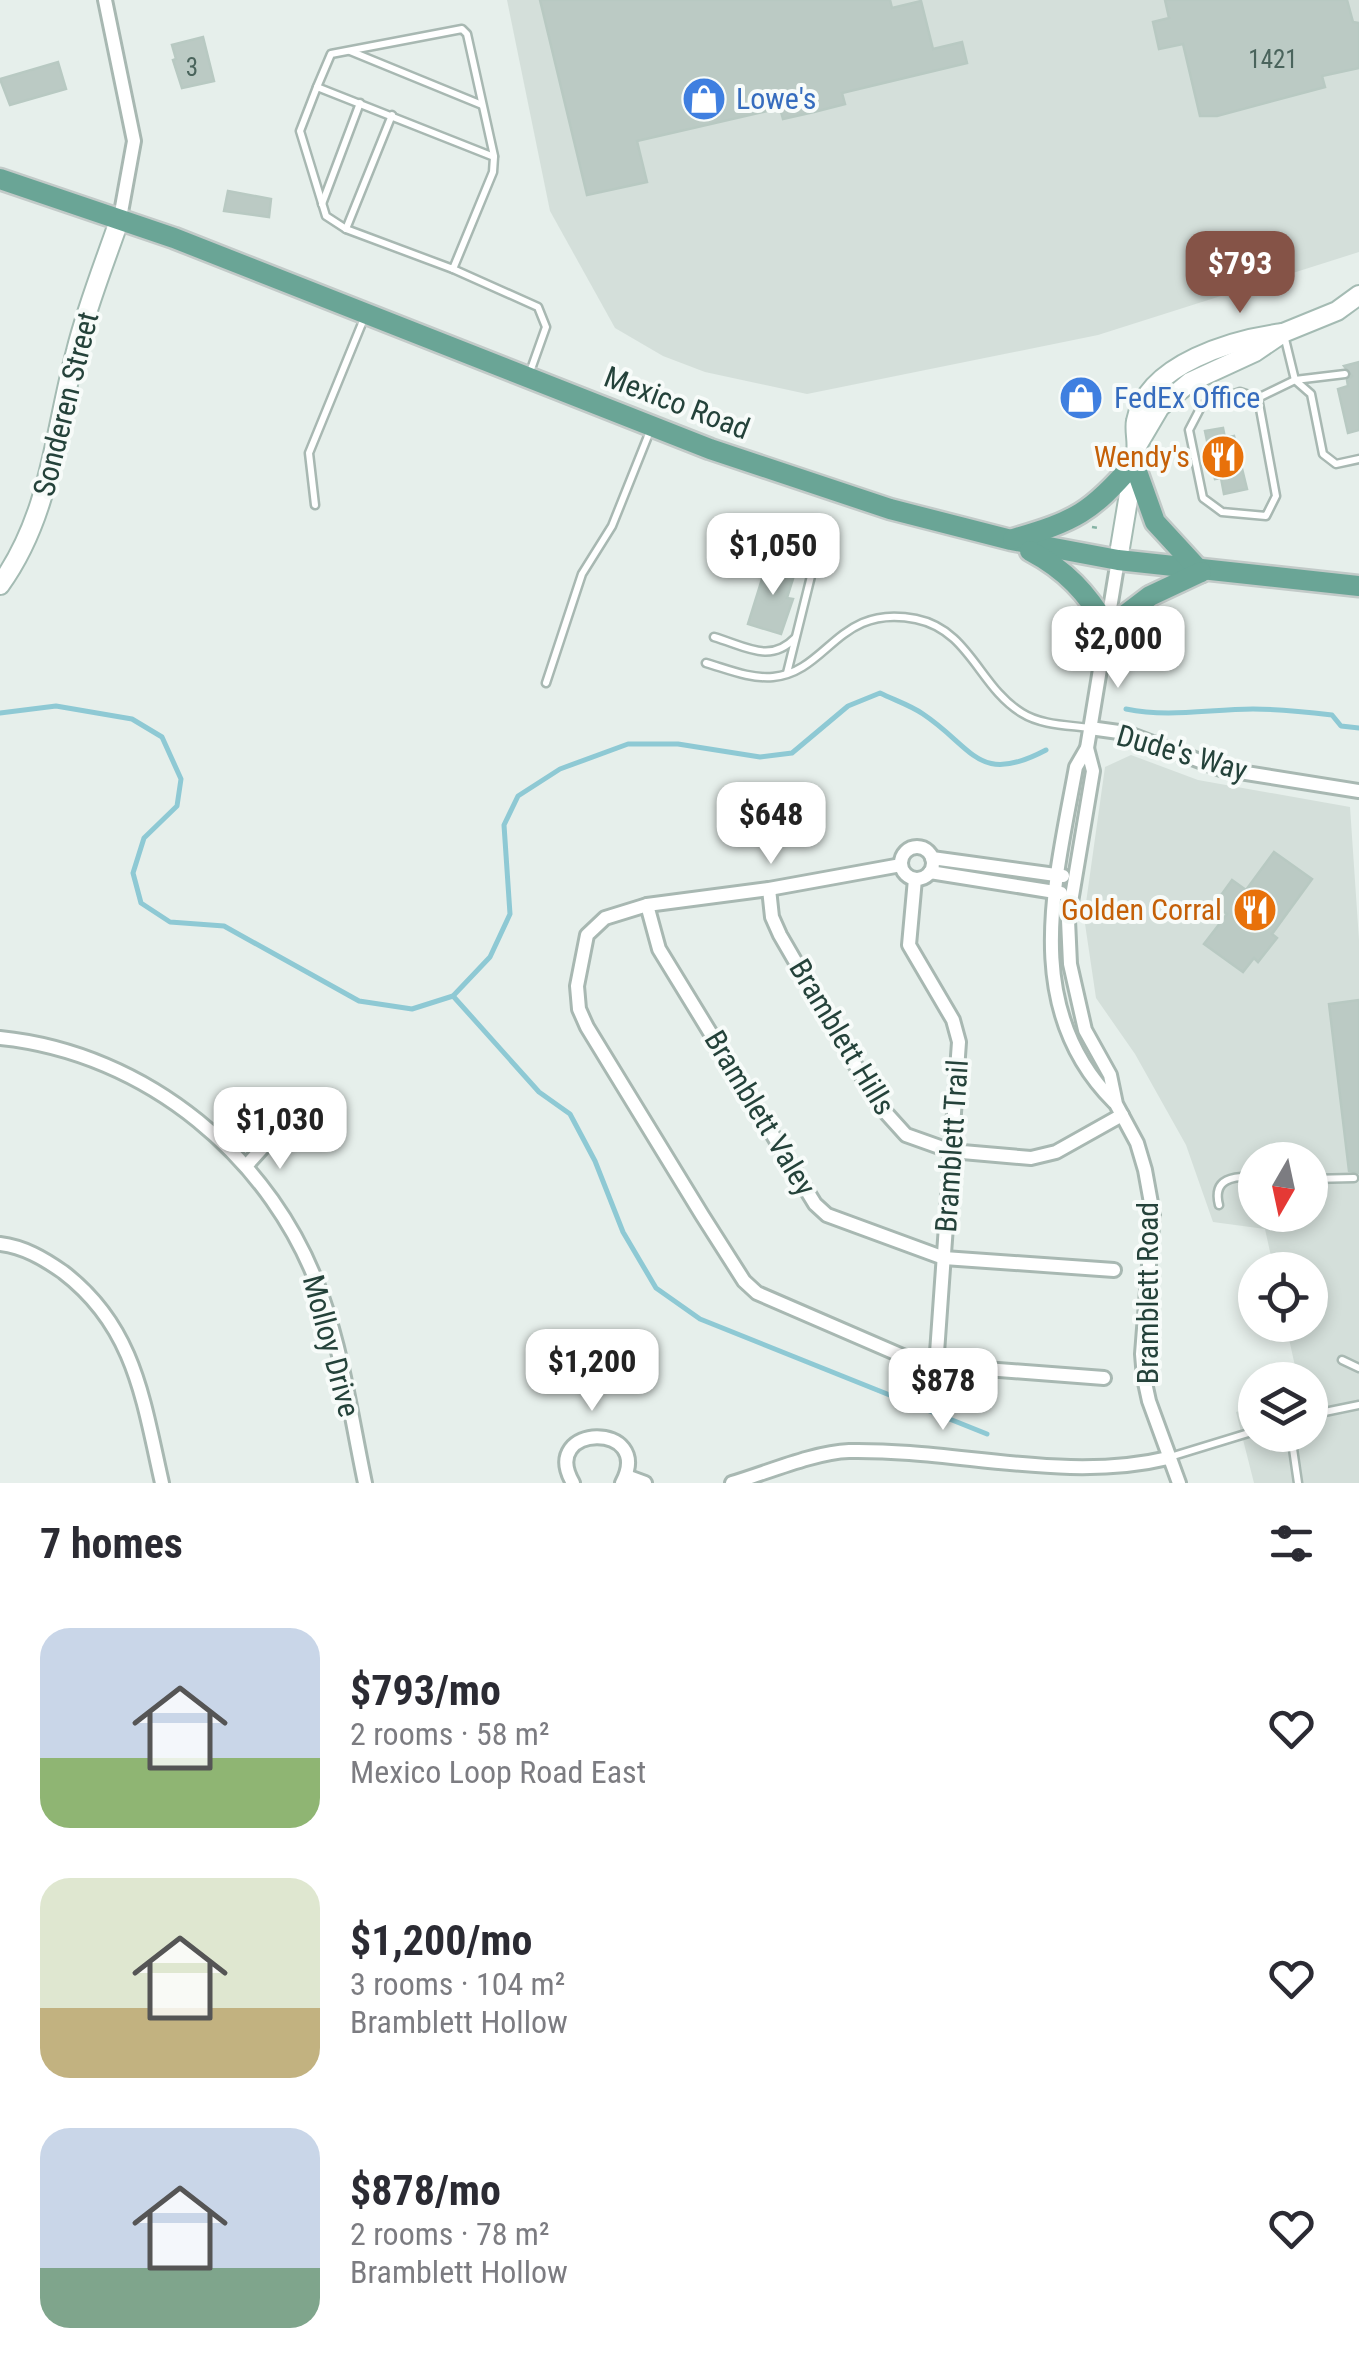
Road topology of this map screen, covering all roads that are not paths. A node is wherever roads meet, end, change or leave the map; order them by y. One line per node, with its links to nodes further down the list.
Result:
1 (105, 0): 10 (street)
2 (349, 50): 3 (lane); 5 (lane); 5 (lane)
3 (317, 87): 4 (lane); 9 (lane)
4 (360, 103): 6 (lane); 9 (lane)
5 (483, 106): 7 (lane)
6 (392, 114): 7 (lane); 11 (lane)
7 (494, 157): 12 (lane)
8 (0, 179): 10 (main road, Mexico Road)
9 (321, 206): 11 (lane)
10 (120, 218): 14 (main road, Mexico Road); 28 (street, Sonderen Street)
11 (346, 229): 12 (lane)
12 (453, 270): 17 (lane)
13 (1359, 295): 15 (street)
14 (365, 315): 17 (main road, Mexico Road); 23 (lane)
15 (1284, 334): 18 (lane); 21 (street)
16 (1346, 374): 18 (lane)
17 (527, 378): 20 (main road, Mexico Road)
18 (1296, 380): 19 (lane); 22 (lane)
19 (1258, 398): 19 (lane)
20 (652, 426): 25 (main road, Mexico Road); 35 (lane)
21 (1135, 455): 25 (main road); 26 (street); 27 (main road)
22 (1359, 459)
23 (315, 505)
24 (747, 534): 32 (lane)
25 (1011, 540): 26 (main road, Mexico Road); 30 (main road)
26 (1118, 560): 27 (main road, Mexico Road); 30 (street, Bramblett Road)
27 (1201, 572): 29 (main road, Mexico Road); 30 (main road)
28 (2, 582)
29 (1359, 586)
30 (1108, 628): 36 (street, Bramblett Road)
31 (714, 636): 32 (lane)
32 (796, 636): 34 (lane)
33 (706, 663): 34 (lane)
34 (786, 674): 36 (lane, Dude's Way)
35 (546, 683)
36 (1090, 728): 37 (street, Bramblett Road); 38 (street, Dude's Way)
37 (1087, 748): 41 (street, Bramblett Road); 42 (street, Bramblett Road)
38 (1359, 791)
39 (901, 865): 40 (street); 43 (street); 44 (street)
40 (931, 865): 41 (street); 43 (street); 45 (street)
41 (1056, 875): 42 (street); 45 (street, Bramblett Road)
42 (1073, 878): 46 (street, Bramblett Road)
43 (916, 879): 51 (street, Bramblett Trail)
44 (769, 889): 47 (street); 51 (street, Bramblett Hills)
45 (1054, 892): 46 (street); 49 (street, Bramblett Road)
46 (1071, 894): 49 (street, Bramblett Road)
47 (647, 905): 58 (street, Bramblett Valey); 61 (street)
48 (0, 1038): 50 (street, Molloy Drive)
49 (1119, 1110): 51 (street, Bramblett Hills); 68 (street, Bramblett Road)
50 (217, 1136): 52 (street, Molloy Drive); 52 (street)
51 (951, 1151): 58 (street, Bramblett Trail)
52 (246, 1166): 71 (street, Molloy Drive)
53 (1238, 1178): 56 (lane)
54 (1356, 1178): 55 (lane)
55 (1328, 1179)
56 (1218, 1205)
57 (0, 1244): 70 (street)
58 (944, 1258): 59 (street, Bramblett Valey); 61 (street, Bramblett Trail)
59 (1114, 1270)
60 (1342, 1360): 62 (lane)
61 (936, 1367): 63 (street)
62 (1359, 1368)
63 (1104, 1378)
64 (1359, 1405): 65 (lane)
65 (1328, 1411)
66 (1238, 1436): 68 (lane)
67 (1293, 1452): 76 (lane)
68 (1168, 1458): 74 (street); 75 (street, Bramblett Road)
69 (624, 1480): 72 (street); 73 (street)
70 (162, 1483)
71 (364, 1483)
72 (573, 1483)
73 (645, 1483)
74 (732, 1483)
75 (1179, 1483)
76 (1298, 1483)

